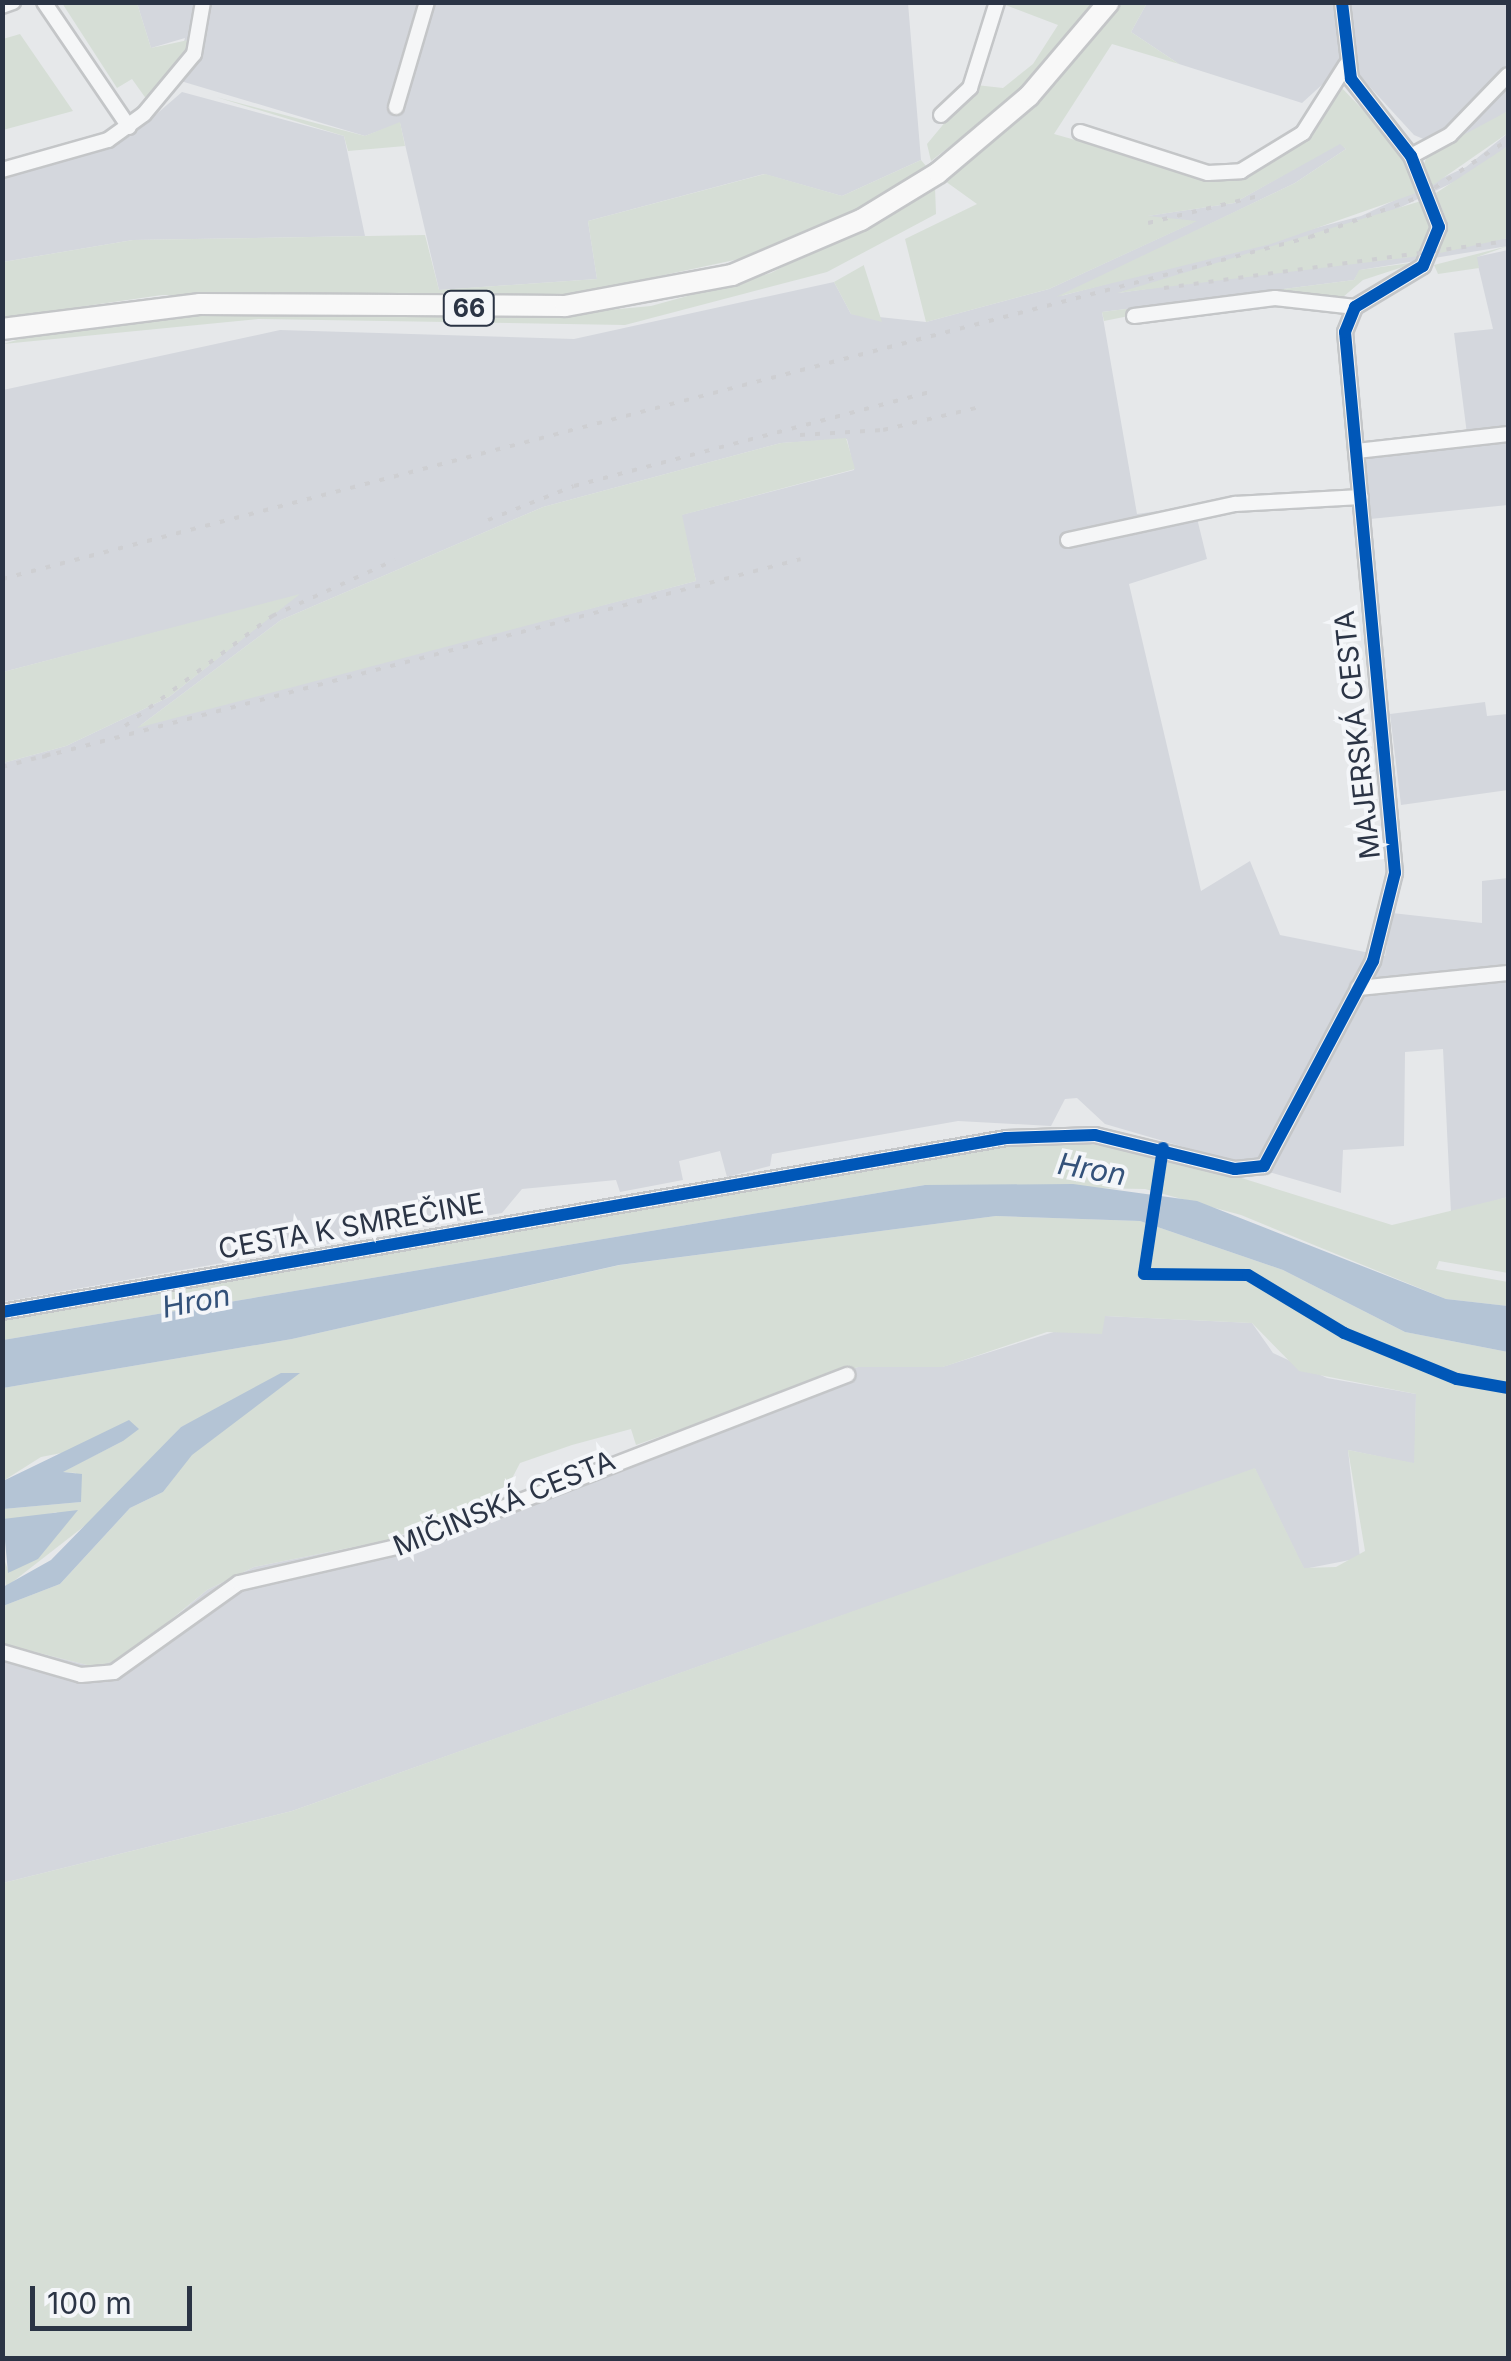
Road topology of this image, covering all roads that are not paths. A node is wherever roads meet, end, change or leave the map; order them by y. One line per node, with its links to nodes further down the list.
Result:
1 (13, 2): 8 (street)
2 (44, 2): 13 (street)
3 (202, 2): 13 (street)
4 (427, 2): 11 (street)
5 (997, 2): 12 (street)
6 (1109, 2): 19 (main road, 66)
7 (1342, 2): 9 (street)
8 (2, 6)
9 (1346, 65): 14 (street); 15 (street)
10 (1508, 76): 15 (street)
11 (396, 107)
12 (941, 115)
13 (129, 127): 16 (street)
14 (1080, 132)
15 (1411, 156): 17 (street)
16 (2, 170)
17 (1355, 308): 18 (street); 21 (street, MAJERSKÁ CESTA)
18 (1134, 316)
19 (2, 329)
20 (1508, 434): 21 (street)
21 (1357, 451): 22 (street, MAJERSKÁ CESTA)
22 (1361, 498): 23 (street); 25 (street, MAJERSKÁ CESTA)
23 (1068, 540)
24 (1508, 973): 25 (street)
25 (1358, 988): 26 (street, MAJERSKÁ CESTA)
26 (708, 1189): 27 (street, CESTA K SMREČINE)
27 (2, 1312)
28 (848, 1375): 29 (street, MIČINSKÁ CESTA)
29 (2, 1652)

